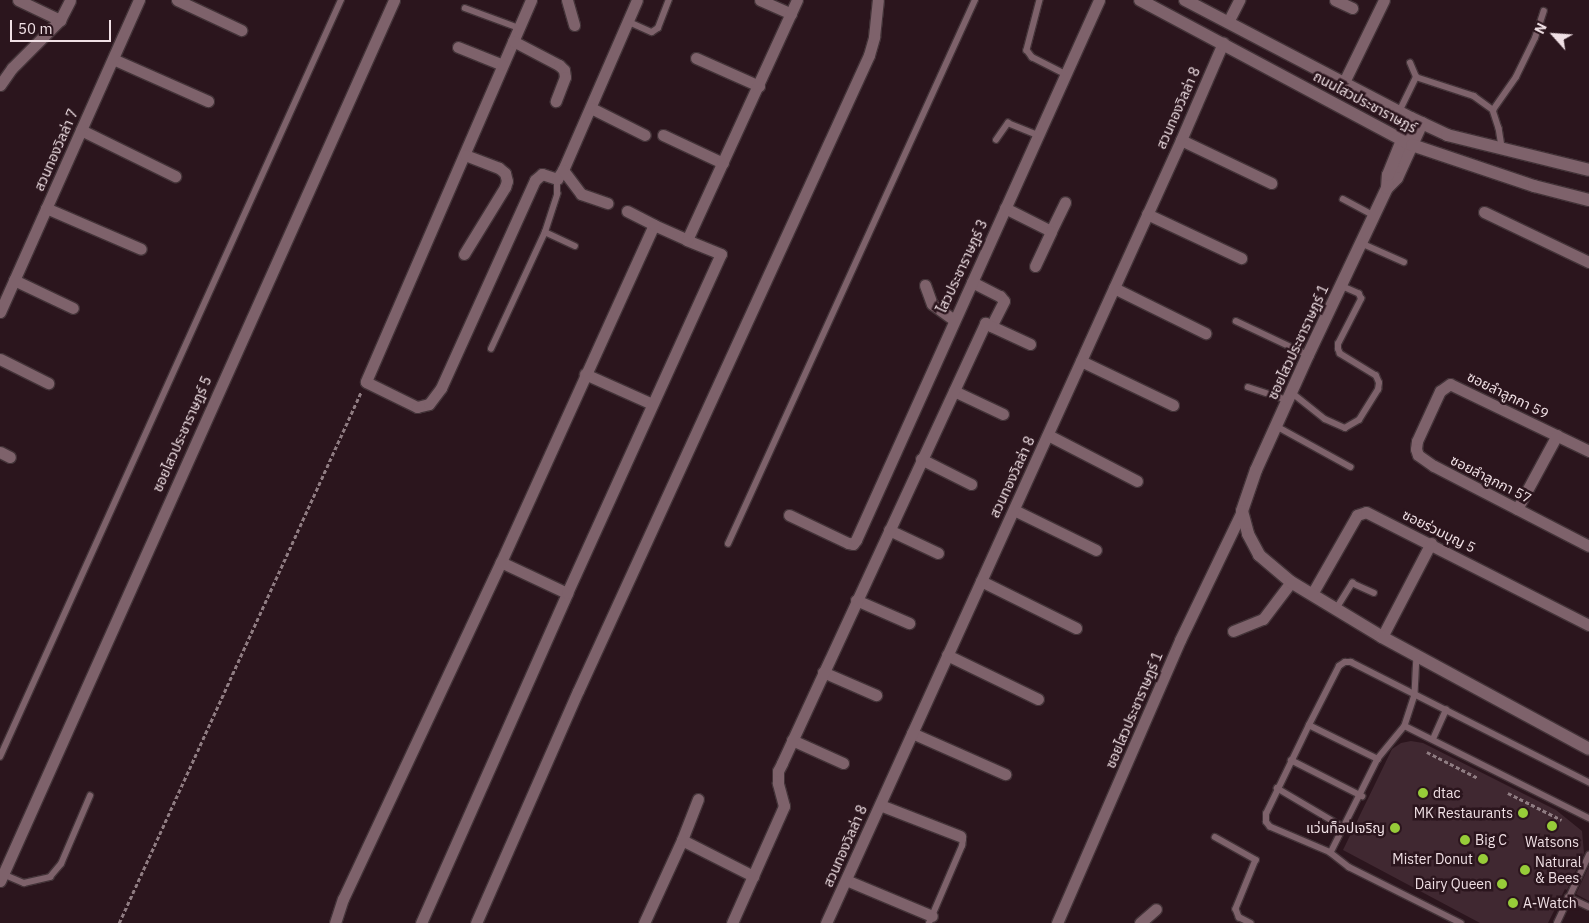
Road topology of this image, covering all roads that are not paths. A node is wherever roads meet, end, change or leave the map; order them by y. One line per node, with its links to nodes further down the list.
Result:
1 (18, 0): 26 (street)
2 (70, 0): 26 (street)
3 (139, 0): 36 (street, สวนทองวิลล่า 7)
4 (177, 0): 31 (street)
5 (341, 0): 157 (lane)
6 (394, 0): 176 (street, ซอยไสวประชาราษฎร์ 5)
7 (530, 0): 30 (street)
8 (567, 0): 29 (street)
9 (637, 0): 27 (street)
10 (668, 0): 27 (lane)
11 (760, 0): 25 (street)
12 (797, 0): 25 (street)
13 (878, 0): 184 (street)
14 (975, 0): 127 (lane)
15 (1040, 0): 39 (lane)
16 (1099, 0): 39 (street, ไสวประชาราษฎร์ 3)
17 (1140, 0): 33 (main road, ถนนไสวประชาราษฎร์)
18 (1185, 0): 28 (main road, ถนนไสวประชาราษฎร์)
19 (1239, 0): 28 (street)
20 (1335, 0): 23 (street)
21 (1384, 0): 42 (street)
22 (465, 8): 30 (lane)
23 (1352, 8)
24 (1544, 11): 48 (lane)
25 (791, 14): 43 (street)
26 (60, 20): 41 (street)
27 (627, 22): 47 (street)
28 (1228, 22): 42 (main road, ถนนไสวประชาราษฎร์)
29 (574, 25)
30 (519, 28): 32 (street)
31 (241, 30)
32 (513, 41): 38 (street); 46 (street)
33 (1223, 43): 50 (main road, ถนนไสวประชาราษฎร์); 57 (street, สวนทองวิลล่า 8)
34 (458, 47): 38 (street)
35 (696, 58): 43 (street)
36 (113, 59): 45 (street); 52 (street, สวนทองวิลล่า 7)
37 (1410, 63): 40 (lane)
38 (503, 65): 60 (street)
39 (1065, 74): 55 (street, ไสวประชาราษฎร์ 3)
40 (1416, 77): 48 (lane); 49 (lane)
41 (1, 81)
42 (1344, 82): 44 (main road, ถนนไสวประชาราษฎร์)
43 (759, 86): 61 (street)
44 (1366, 94): 49 (main road, ถนนไสวประชาราษฎร์); 50 (main road)
45 (208, 101)
46 (556, 102)
47 (591, 108): 53 (street); 63 (street)
48 (1493, 110): 59 (lane)
49 (1399, 112): 51 (main road, ถนนไสวประชาราษฎร์)
50 (1356, 115): 58 (main road, ถนนไสวประชาราษฎร์)
51 (1416, 121): 58 (main road, ซอยไสวประชาราษฎร์ 1); 59 (main road, ถนนไสวประชาราษฎร์)
52 (81, 130): 64 (street); 70 (street, สวนทองวิลล่า 7)
53 (645, 134)
54 (663, 135): 61 (street)
55 (1038, 135): 56 (lane); 71 (street, ไสวประชาราษฎร์ 3)
56 (996, 140)
57 (1181, 140): 65 (street); 74 (street, สวนทองวิลล่า 8)
58 (1407, 142): 67 (main road, ถนนไสวประชาราษฎร์); 75 (main road, ซอยไสวประชาราษฎร์ 1)
59 (1502, 148): 62 (main road, ถนนไสวประชาราษฎร์)
60 (464, 155): 63 (street); 83 (street)
61 (723, 163): 79 (street)
62 (1589, 170)
63 (560, 174): 69 (street); 78 (lane)
64 (175, 176)
65 (1271, 183)
66 (1343, 200): 75 (lane)
67 (1589, 200)
68 (1065, 202): 77 (street)
69 (607, 203)
70 (46, 208): 82 (street); 88 (street, สวนทองวิลล่า 7)
71 (1005, 208): 77 (street); 89 (street, ไสวประชาราษฎร์ 3)
72 (627, 211): 76 (street)
73 (1484, 212): 86 (street)
74 (1147, 214): 84 (street); 92 (street, สวนทองวิลล่า 8)
75 (1374, 216): 80 (main road, ซอยไสวประชาราษฎร์ 1)
76 (654, 225): 79 (street); 104 (street)
77 (1051, 231): 87 (street)
78 (545, 232): 81 (lane); 100 (lane)
79 (687, 240): 109 (street)
80 (1361, 244): 85 (lane); 91 (main road, ซอยไสวประชาราษฎร์ 1)
81 (575, 246)
82 (141, 249)
83 (464, 254)
84 (1241, 258)
85 (1404, 262)
86 (1589, 262)
87 (1035, 266)
88 (14, 280): 93 (street); 94 (street, สวนทองวิลล่า 7)
89 (972, 282): 95 (street, ไสวประชาราษฎร์ 3); 97 (street)
90 (926, 285): 95 (street)
91 (1341, 286): 101 (main road, ซอยไสวประชาราษฎร์ 1); 108 (lane)
92 (1114, 288): 98 (street); 103 (street, สวนทองวิลล่า 8)
93 (74, 308)
94 (0, 312)
95 (954, 320): 124 (street, ไสวประชาราษฎร์ 3)
96 (1236, 321): 101 (lane)
97 (992, 326): 99 (street); 107 (street)
98 (1205, 333)
99 (1030, 344)
100 (491, 349)
101 (1308, 355): 108 (main road, ซอยไสวประชาราษฎร์ 1)
102 (0, 360): 105 (street)
103 (1080, 362): 110 (street); 114 (street, สวนทองวิลล่า 8)
104 (585, 374): 109 (street); 131 (street)
105 (48, 383)
106 (1248, 387): 108 (lane)
107 (954, 391): 111 (street); 117 (street)
108 (1289, 396): 113 (main road, ซอยไสวประชาราษฎร์ 1)
109 (652, 404): 134 (street)
110 (1173, 405)
111 (1004, 414)
112 (1428, 416): 115 (street, ซอยลำลูกกา 59); 121 (street, ซอยลำลูกกา 57)
113 (1276, 426): 118 (lane); 123 (main road, ซอยไสวประชาราษฎร์ 1)
114 (1048, 435): 119 (street); 122 (street, สวนทองวิลล่า 8)
115 (1557, 436): 116 (street, ซอยลำลูกกา 59); 121 (street)
116 (1589, 451)
117 (921, 459): 120 (street); 125 (street)
118 (1351, 467)
119 (1137, 481)
120 (971, 484)
121 (1517, 509): 128 (street, ซอยลำลูกกา 57)
122 (1014, 510): 129 (street); 132 (street, สวนทองวิลล่า 8)
123 (1242, 511): 133 (main road); 188 (street, ซอยไสวประชาราษฎร์ 1)
124 (789, 515)
125 (889, 530): 130 (street); 137 (street)
126 (1431, 543): 136 (street, ซอยร่วมบุญ 5); 140 (street, ซอยร่วมบุญ 5); 143 (street)
127 (728, 544)
128 (1589, 546)
129 (1096, 550)
130 (938, 553)
131 (501, 562): 134 (street); 182 (street)
132 (981, 581): 141 (street); 144 (street, สวนทองวิลล่า 8)
133 (1291, 582): 136 (main road); 142 (street)
134 (567, 593): 183 (street)
135 (1374, 593): 138 (lane)
136 (1312, 594): 138 (main road)
137 (856, 600): 139 (street); 146 (street)
138 (1336, 609): 143 (main road)
139 (909, 624)
140 (1589, 625)
141 (1076, 628)
142 (1233, 630)
143 (1382, 637): 145 (main road)
144 (948, 655): 149 (street); 153 (street, สวนทองวิลล่า 8)
145 (1417, 655): 147 (lane); 156 (main road)
146 (823, 672): 148 (street); 155 (street)
147 (1415, 694): 150 (lane); 151 (lane); 152 (lane)
148 (876, 695)
149 (1038, 699)
150 (1446, 710): 154 (lane); 162 (lane)
151 (1309, 725): 158 (lane); 159 (lane)
152 (1405, 726): 154 (lane); 158 (lane)
153 (912, 733): 161 (street); 167 (street, สวนทองวิลล่า 8)
154 (1433, 739): 168 (lane)
155 (792, 740): 160 (street); 175 (street)
156 (1589, 749)
157 (0, 757)
158 (1378, 759): 165 (lane)
159 (1291, 760): 163 (lane); 165 (lane)
160 (843, 763)
161 (1005, 774)
162 (1589, 782)
163 (1278, 788): 169 (lane); 173 (lane)
164 (90, 796): 176 (lane)
165 (1362, 796): 169 (lane)
166 (698, 799): 172 (street)
167 (880, 805): 170 (street); 177 (street, สวนทองวิลล่า 8)
168 (1589, 818)
169 (1345, 828): 173 (lane)
170 (960, 836): 181 (lane)
171 (1216, 837): 190 (lane)
172 (682, 840): 175 (street); 185 (street)
173 (1332, 854): 191 (lane)
174 (1589, 856): 178 (lane)
175 (753, 876): 186 (street)
176 (2, 878)
177 (846, 880): 181 (street); 187 (street, สวนทองวิลล่า 8)
178 (1568, 897): 179 (lane); 192 (lane)
179 (1589, 907)
180 (1156, 909): 189 (street)
181 (931, 919)
182 (335, 923)
183 (421, 923)
184 (476, 923)
185 (644, 923)
186 (732, 923)
187 (826, 923)
188 (1057, 923)
189 (1140, 923)
190 (1251, 923)
191 (1461, 923)
192 (1557, 923)

